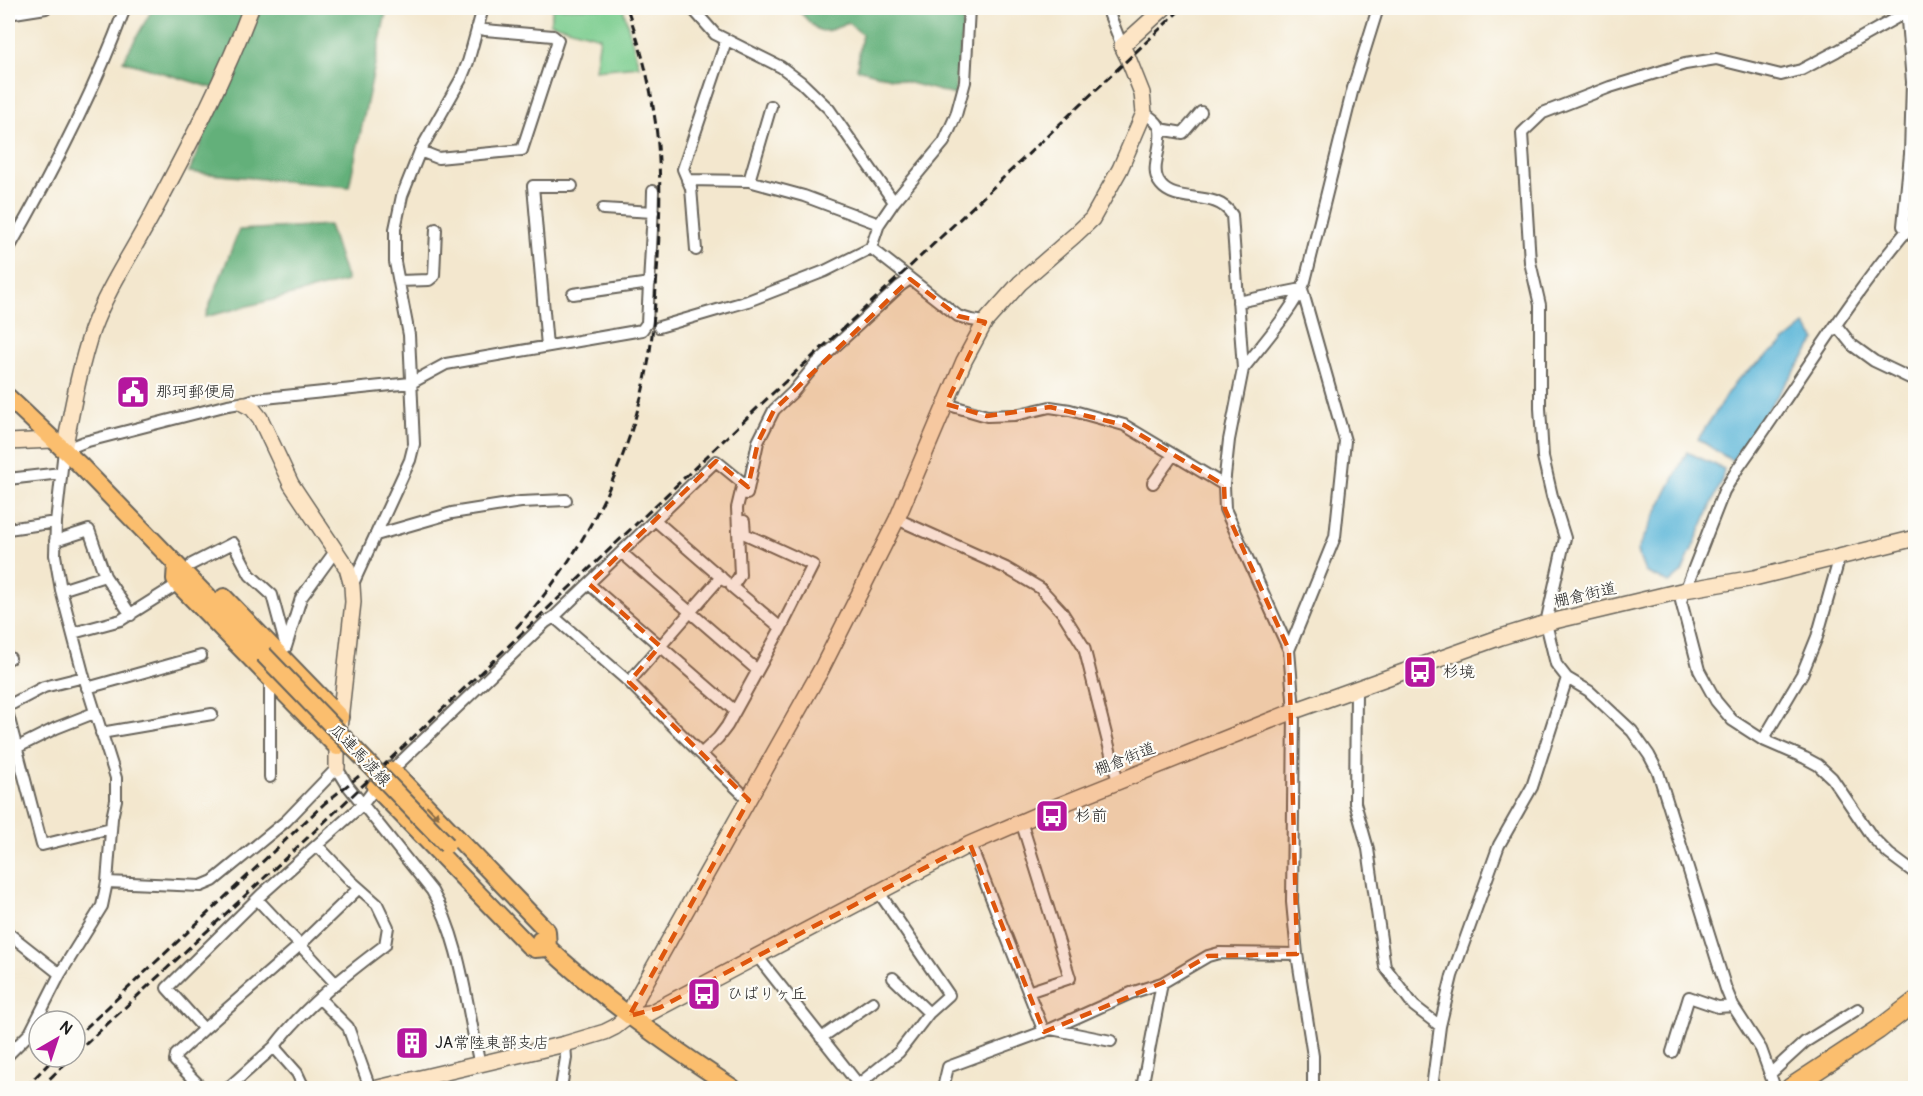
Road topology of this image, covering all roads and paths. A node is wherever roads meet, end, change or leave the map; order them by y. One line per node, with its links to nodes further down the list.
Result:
1 (46, 8): 11 (street)
2 (124, 8): 32 (street)
3 (251, 8): 51 (street)
4 (483, 8): 12 (street)
5 (692, 8): 13 (street)
6 (969, 8): 24 (street)
7 (1107, 8): 14 (street)
8 (1164, 8): 14 (street)
9 (1378, 8): 37 (street)
10 (1908, 9): 30 (street); 80 (street)
11 (8, 14)
12 (477, 28): 19 (street); 19 (street)
13 (726, 41): 20 (street); 24 (street)
14 (1122, 46): 17 (street)
15 (771, 106): 21 (street)
16 (1201, 112): 18 (street)
17 (1144, 113): 18 (street); 40 (street)
18 (1160, 129): 39 (street)
19 (420, 151): 35 (street)
20 (687, 180): 21 (street); 33 (street)
21 (749, 181): 28 (street)
22 (572, 186): 43 (street)
23 (653, 191): 26 (street)
24 (894, 202): 28 (street)
25 (603, 209): 26 (street)
26 (653, 212): 36 (street)
27 (1916, 220): 30 (street)
28 (879, 224): 31 (street)
29 (436, 229): 35 (street)
30 (1907, 230): 41 (street)
31 (872, 248): 34 (street); 42 (street)
32 (8, 250)
33 (696, 250)
34 (910, 279): 40 (street); 81 (street)
35 (399, 281): 46 (street)
36 (650, 283): 38 (street); 43 (street)
37 (1302, 289): 39 (street); 44 (street); 84 (street)
38 (573, 294)
39 (1238, 302): 44 (street)
40 (985, 322): 49 (street)
41 (1836, 325): 45 (street); 76 (street)
42 (659, 327)
43 (547, 346): 46 (street)
44 (1243, 369): 56 (street)
45 (1916, 381)
46 (411, 383): 48 (street); 62 (street)
47 (8, 397): 51 (main road, 瓜連馬渡線)
48 (244, 404): 51 (street); 65 (street)
49 (946, 404): 52 (street); 58 (street)
50 (8, 442): 51 (street)
51 (59, 445): 53 (street); 68 (main road, 瓜連馬渡線)
52 (1173, 454): 55 (street); 56 (street)
53 (61, 473): 54 (street); 60 (street)
54 (8, 480)
55 (1153, 483)
56 (1224, 485): 84 (street)
57 (566, 500): 62 (street)
58 (897, 519): 108 (street); 110 (street)
59 (656, 521): 66 (street); 70 (street); 74 (street)
60 (56, 522): 61 (street); 64 (street)
61 (8, 529)
62 (376, 535): 73 (street)
63 (1916, 538): 67 (street, 棚倉街道)
64 (55, 541): 69 (street); 75 (street)
65 (336, 550): 73 (street); 85 (street)
66 (622, 553): 72 (street); 77 (street)
67 (1836, 558): 76 (street, 棚倉街道); 101 (street)
68 (184, 564): 71 (main road); 85 (main road); 85 (street); 123 (main road, 瓜連馬渡線, bridge)
69 (105, 576): 75 (street); 78 (street)
70 (721, 577): 74 (street); 77 (street)
71 (178, 584): 78 (street); 89 (main road)
72 (589, 584): 79 (street); 83 (street)
73 (352, 586): 99 (street)
74 (732, 587): 81 (street)
75 (61, 590): 82 (street)
76 (1685, 590): 80 (street, 棚倉街道); 101 (street)
77 (691, 612): 83 (street); 87 (street)
78 (131, 615): 82 (street)
79 (554, 617): 90 (street); 106 (street)
80 (1546, 623): 88 (street); 92 (street, 棚倉街道)
81 (781, 628): 87 (street)
82 (73, 633): 91 (street)
83 (660, 646): 90 (street); 94 (street)
84 (1289, 650): 95 (street)
85 (285, 653): 99 (main road)
86 (201, 656): 91 (street)
87 (757, 670): 94 (street)
88 (1567, 678): 134 (street); 139 (street)
89 (270, 679): 102 (main road); 107 (street)
90 (629, 682): 104 (street)
91 (86, 683): 93 (street); 96 (street)
92 (1356, 690): 95 (street, 棚倉街道); 139 (street)
93 (8, 705)
94 (735, 711): 104 (street)
95 (1294, 711): 108 (street, 棚倉街道); 124 (street)
96 (94, 712): 100 (street); 103 (street)
97 (212, 714): 100 (street)
98 (8, 715): 103 (street)
99 (340, 717): 102 (street)
100 (101, 733): 113 (street)
101 (1763, 740): 116 (street)
102 (337, 747): 105 (street)
103 (11, 751): 113 (street)
104 (701, 754): 110 (street)
105 (337, 768): 111 (street); 117 (street)
106 (392, 770): 109 (street); 123 (main road, one-way to 123)
107 (270, 777)
108 (1118, 782): 112 (street, 棚倉街道)
109 (375, 787): 111 (street); 123 (main road)
110 (749, 800): 137 (street)
111 (363, 804): 115 (street); 148 (street)
112 (1021, 821): 114 (street, 棚倉街道); 130 (street)
113 (111, 828): 117 (street)
114 (970, 844): 119 (street, 棚倉街道); 130 (street)
115 (317, 845): 118 (street); 120 (street)
116 (1916, 873)
117 (107, 882): 126 (street)
118 (359, 888): 122 (street); 129 (street)
119 (878, 891): 125 (street, 棚倉街道); 136 (street)
120 (257, 899): 122 (street); 140 (street)
121 (8, 933): 126 (street)
122 (300, 945): 129 (street); 140 (street)
123 (548, 948): 137 (main road, 瓜連馬渡線)
124 (1297, 954): 128 (street); 160 (street)
125 (757, 956): 137 (street, 棚倉街道); 142 (street)
126 (60, 974): 147 (street)
127 (893, 978): 136 (street)
128 (1162, 983): 141 (street); 159 (street)
129 (336, 984): 131 (street)
130 (1028, 992): 141 (street)
131 (320, 999): 145 (street); 154 (street)
132 (1916, 1001): 163 (highway)
133 (873, 1002): 142 (street)
134 (1733, 1006): 146 (street); 149 (street)
135 (1858, 1009): 149 (street)
136 (929, 1013): 150 (street)
137 (629, 1016): 144 (street, 棚倉街道); 157 (main road, 瓜連馬渡線)
138 (1916, 1016): 164 (highway)
139 (1440, 1026): 161 (street)
140 (204, 1029): 151 (street)
141 (1047, 1031): 143 (street); 158 (street)
142 (821, 1038): 150 (street)
143 (1111, 1041)
144 (566, 1044): 148 (street, 棚倉街道); 156 (street)
145 (274, 1047): 152 (street); 153 (street)
146 (1672, 1052)
147 (8, 1055)
148 (480, 1065): 155 (street, 棚倉街道)
149 (1770, 1074): 162 (street)
150 (856, 1087)
151 (202, 1089)
152 (228, 1089)
153 (304, 1089)
154 (370, 1089)
155 (378, 1089)
156 (561, 1089)
157 (733, 1089)
158 (943, 1089)
159 (1142, 1089)
160 (1313, 1089)
161 (1432, 1089)
162 (1775, 1089)
163 (1790, 1089)
164 (1813, 1089)

